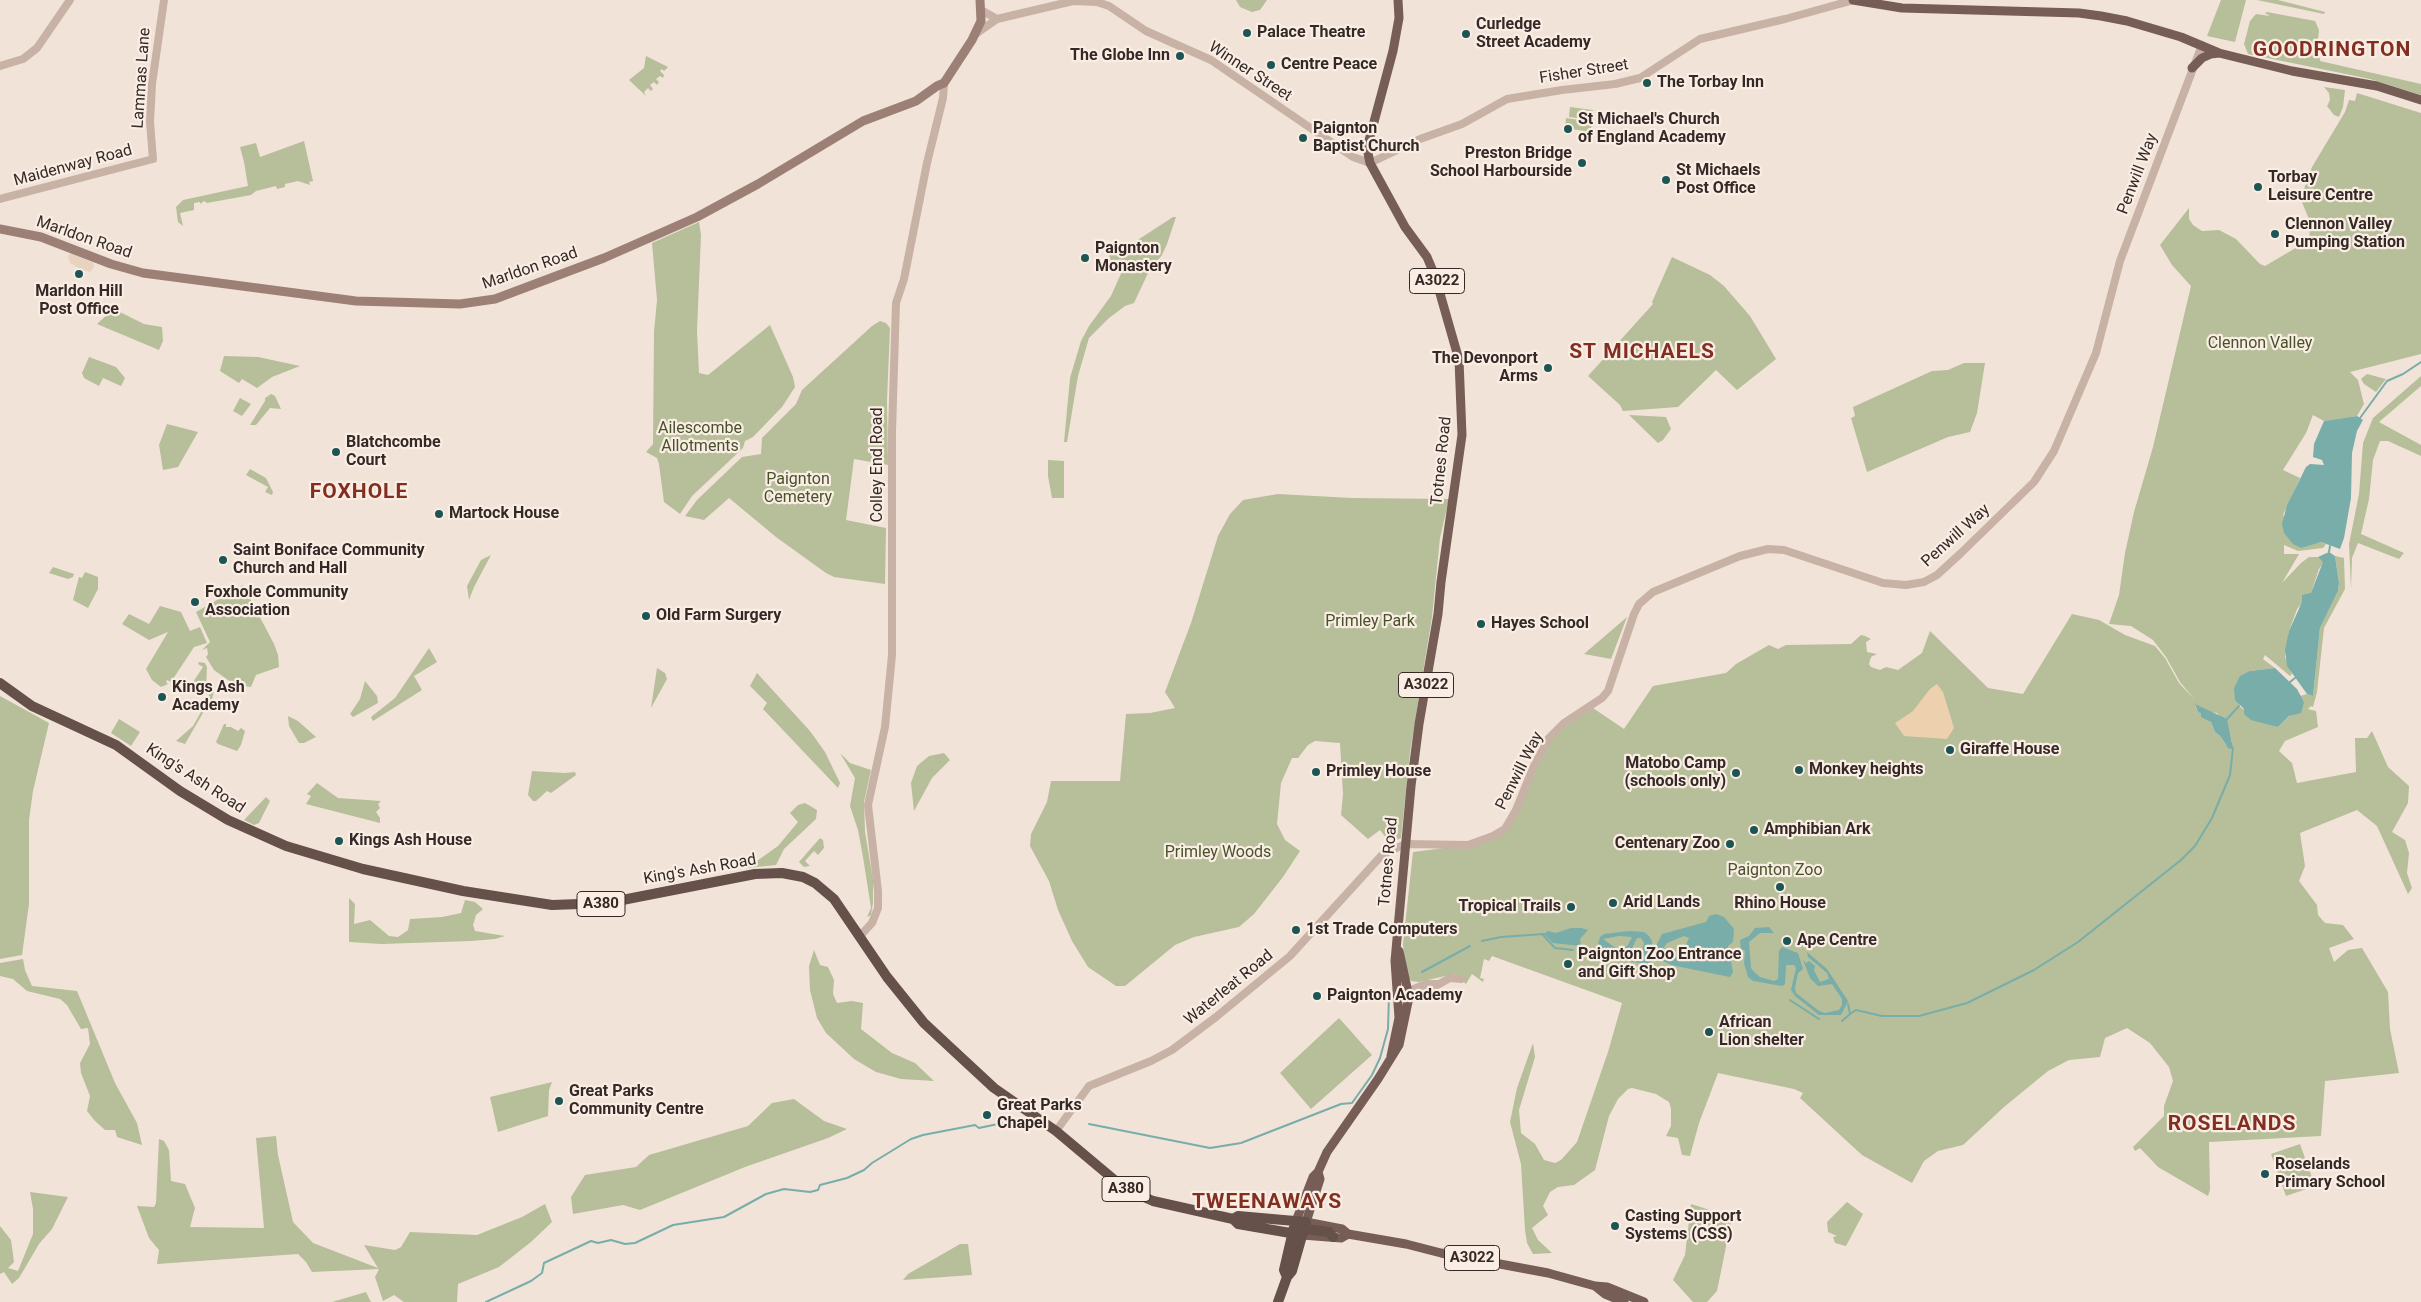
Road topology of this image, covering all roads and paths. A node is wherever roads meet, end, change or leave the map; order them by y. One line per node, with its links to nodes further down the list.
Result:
1 (70, 0): 11 (street)
2 (164, 0): 15 (street, Lammas Lane)
3 (1398, 0): 16 (main road, Totnes Road / A3022)
4 (1854, 0): 5 (street, Fisher Street); 9 (main road)
5 (1834, 4): 16 (street, Fisher Street)
6 (981, 5): 7 (street); 8 (main road, Colley End Road)
7 (997, 19): 8 (street, Winner Street); 16 (street, Winner Street)
8 (977, 33): 13 (main road, Colley End Road)
9 (2202, 45): 10 (main road); 12 (street, Penwill Way)
10 (2219, 54): 12 (main road); 14 (main road)
11 (0, 66)
12 (2192, 68): 20 (street, Penwill Way)
13 (944, 84): 18 (main road, Marldon Road); 21 (street, Colley End Road)
14 (2421, 100)
15 (153, 159): 17 (street, Maidenway Road)
16 (1370, 163): 20 (main road, Totnes Road / A3022)
17 (0, 198)
18 (0, 229)
19 (0, 684): 21 (highway, King's Ash Road / A380)
20 (1405, 844): 23 (main road, Totnes Road / A3022); 25 (street, Waterleat Road)
21 (859, 937): 25 (highway, King's Ash Road / A380)
22 (1461, 979): 23 (street)
23 (1405, 993): 24 (main road, Totnes Road / A3022); 24 (main road, Totnes Road / A3022)
24 (1391, 1056): 27 (main road, Totnes Road / A3022)
25 (1056, 1131): 26 (highway, King's Ash Road / A380)
26 (1233, 1219): 27 (highway, King's Ash Road / A380); 27 (highway, King's Ash Road / A380)
27 (1299, 1228): 28 (main road, A3022); 29 (highway); 31 (highway, Totnes Road)
28 (1348, 1234): 29 (main road); 30 (main road, A3022)
29 (1334, 1237)
30 (1595, 1286): 32 (main road, A3022); 33 (main road, A3022)
31 (1278, 1302)
32 (1624, 1302)
33 (1644, 1302)

